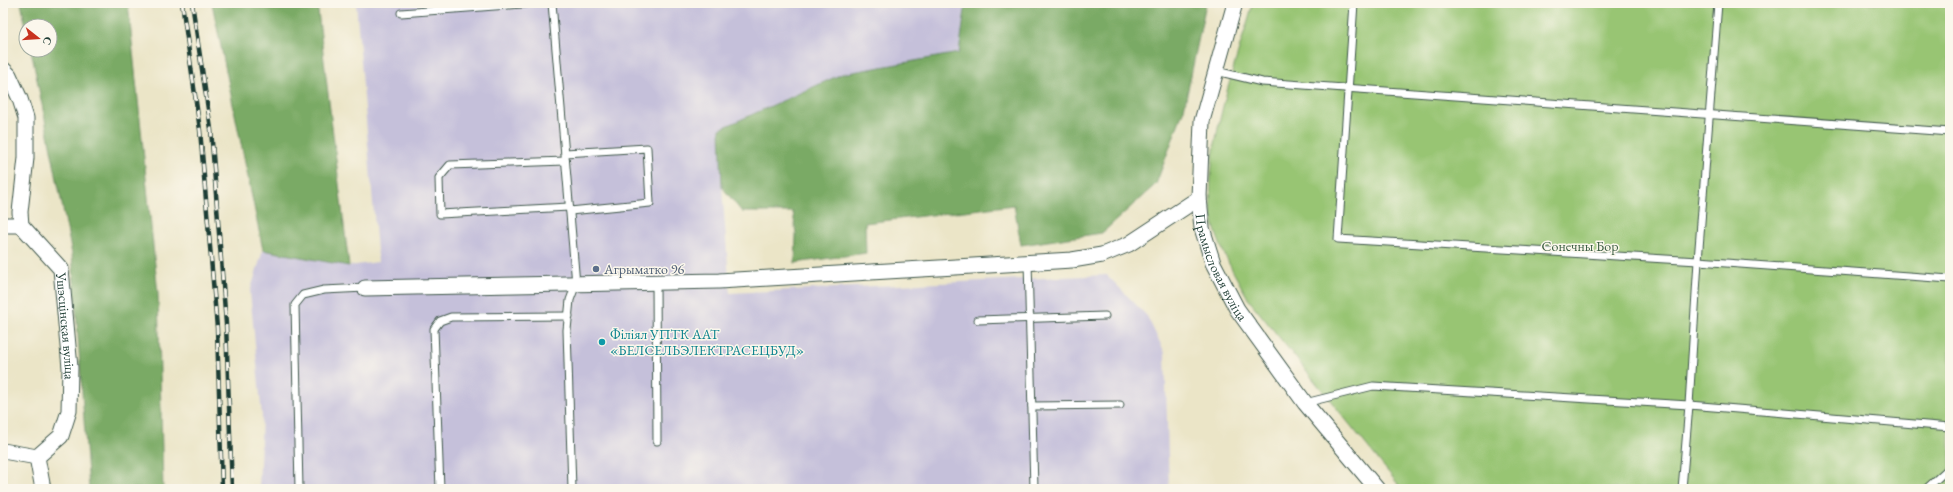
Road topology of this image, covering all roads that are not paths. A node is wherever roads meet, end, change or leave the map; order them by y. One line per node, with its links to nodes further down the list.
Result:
1 (535, 3): 6 (lane)
2 (552, 3): 12 (lane)
3 (1235, 3): 7 (street, Прамысловая вуліца)
4 (1354, 3): 9 (lane)
5 (1718, 3): 10 (lane)
6 (401, 13)
7 (1216, 71): 9 (lane); 14 (street, Прамысловая вуліца)
8 (6, 72): 17 (street)
9 (1348, 88): 10 (lane); 18 (lane)
10 (1709, 113): 11 (lane); 18 (lane)
11 (1950, 132)
12 (565, 153): 13 (lane); 15 (lane)
13 (565, 161): 15 (lane); 15 (lane)
14 (1199, 198): 19 (street); 28 (street, Прамысловая вуліца)
15 (569, 209): 22 (lane)
16 (3, 225): 17 (street)
17 (21, 225): 35 (street, Ушэсцінская вуліца)
18 (1698, 261): 20 (lane); 30 (lane)
19 (1028, 262): 21 (street); 26 (lane)
20 (1950, 278)
21 (656, 282): 22 (street); 33 (lane)
22 (576, 284): 23 (street); 24 (lane)
23 (365, 288): 38 (lane)
24 (569, 316): 39 (lane); 40 (lane)
25 (1105, 316): 26 (lane)
26 (1029, 319): 27 (lane); 31 (lane)
27 (978, 320)
28 (1305, 403): 30 (lane); 42 (street, Прамысловая вуліца)
29 (1120, 405): 31 (lane)
30 (1689, 405): 32 (lane); 43 (lane)
31 (1032, 406): 41 (lane)
32 (1950, 427)
33 (657, 441)
34 (3, 451): 35 (street)
35 (37, 457): 37 (street)
36 (1950, 467): 44 (lane)
37 (43, 489)
38 (299, 489)
39 (440, 489)
40 (572, 489)
41 (1034, 489)
42 (1377, 489)
43 (1682, 489)
44 (1926, 489)

